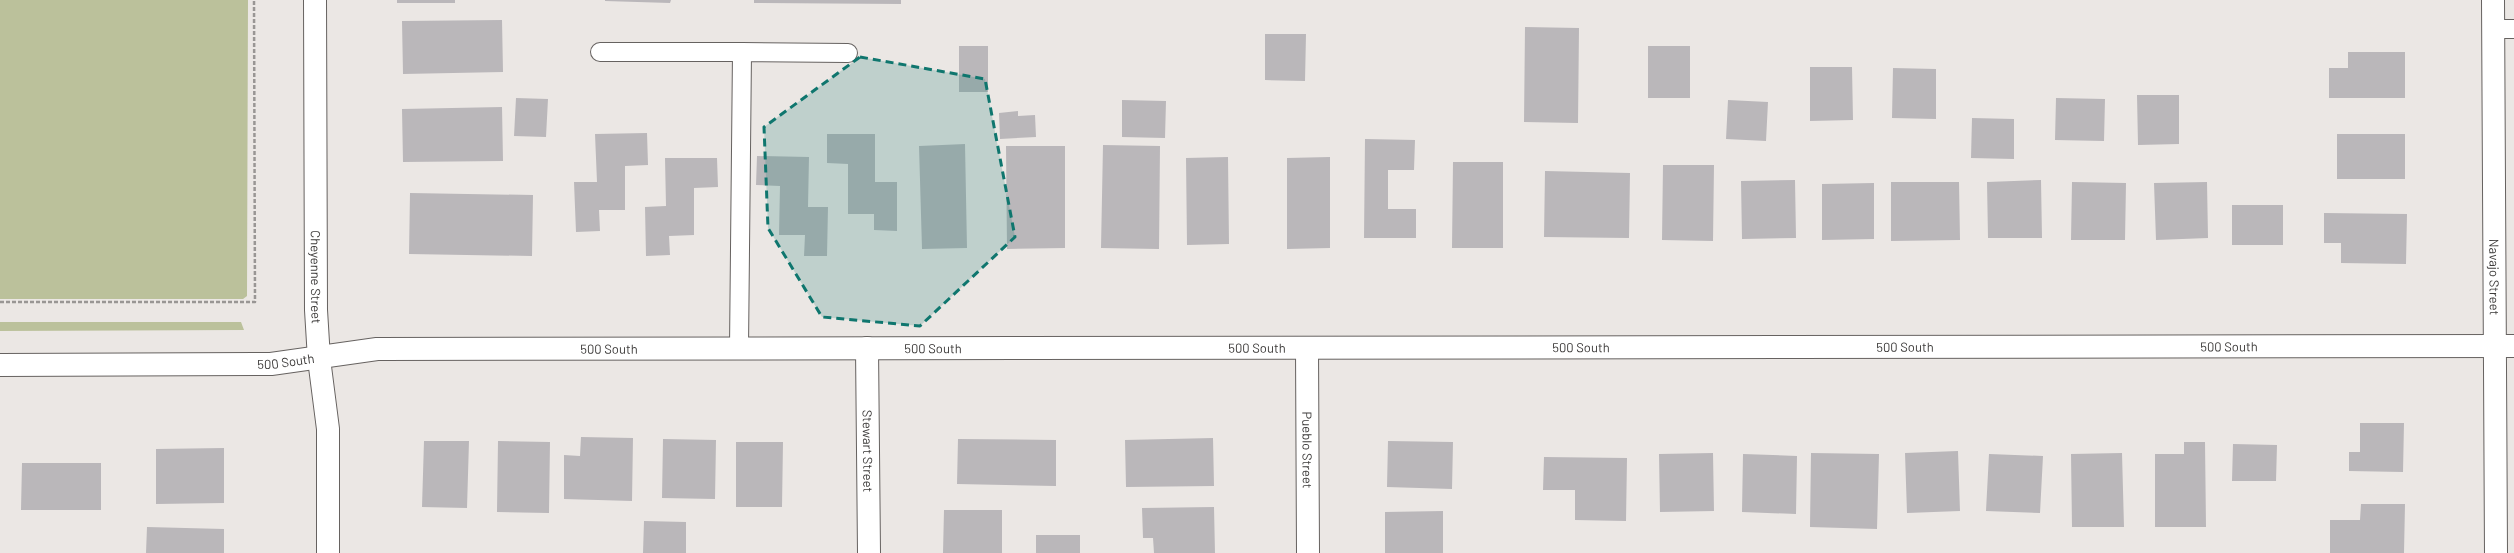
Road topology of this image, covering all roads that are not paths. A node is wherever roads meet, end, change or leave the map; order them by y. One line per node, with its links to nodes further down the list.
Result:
1 (315, 0): 11 (street, Cheyenne Street)
2 (2493, 0): 3 (street, Navajo Street)
3 (2503, 29): 7 (street, Navajo Street)
4 (600, 52): 5 (lane)
5 (742, 52): 6 (lane); 8 (lane)
6 (848, 53)
7 (2504, 346): 10 (street, 500 South); 16 (street, Navajo Street)
8 (739, 348): 9 (street, 500 South); 11 (street, 500 South)
9 (867, 348): 10 (street, 500 South); 14 (street, Stewart Street)
10 (1307, 348): 15 (street, Pueblo Street)
11 (319, 359): 12 (street, 500 South); 13 (street, Cheyenne Street)
12 (0, 365)
13 (328, 553)
14 (868, 553)
15 (1308, 553)
16 (2496, 553)

